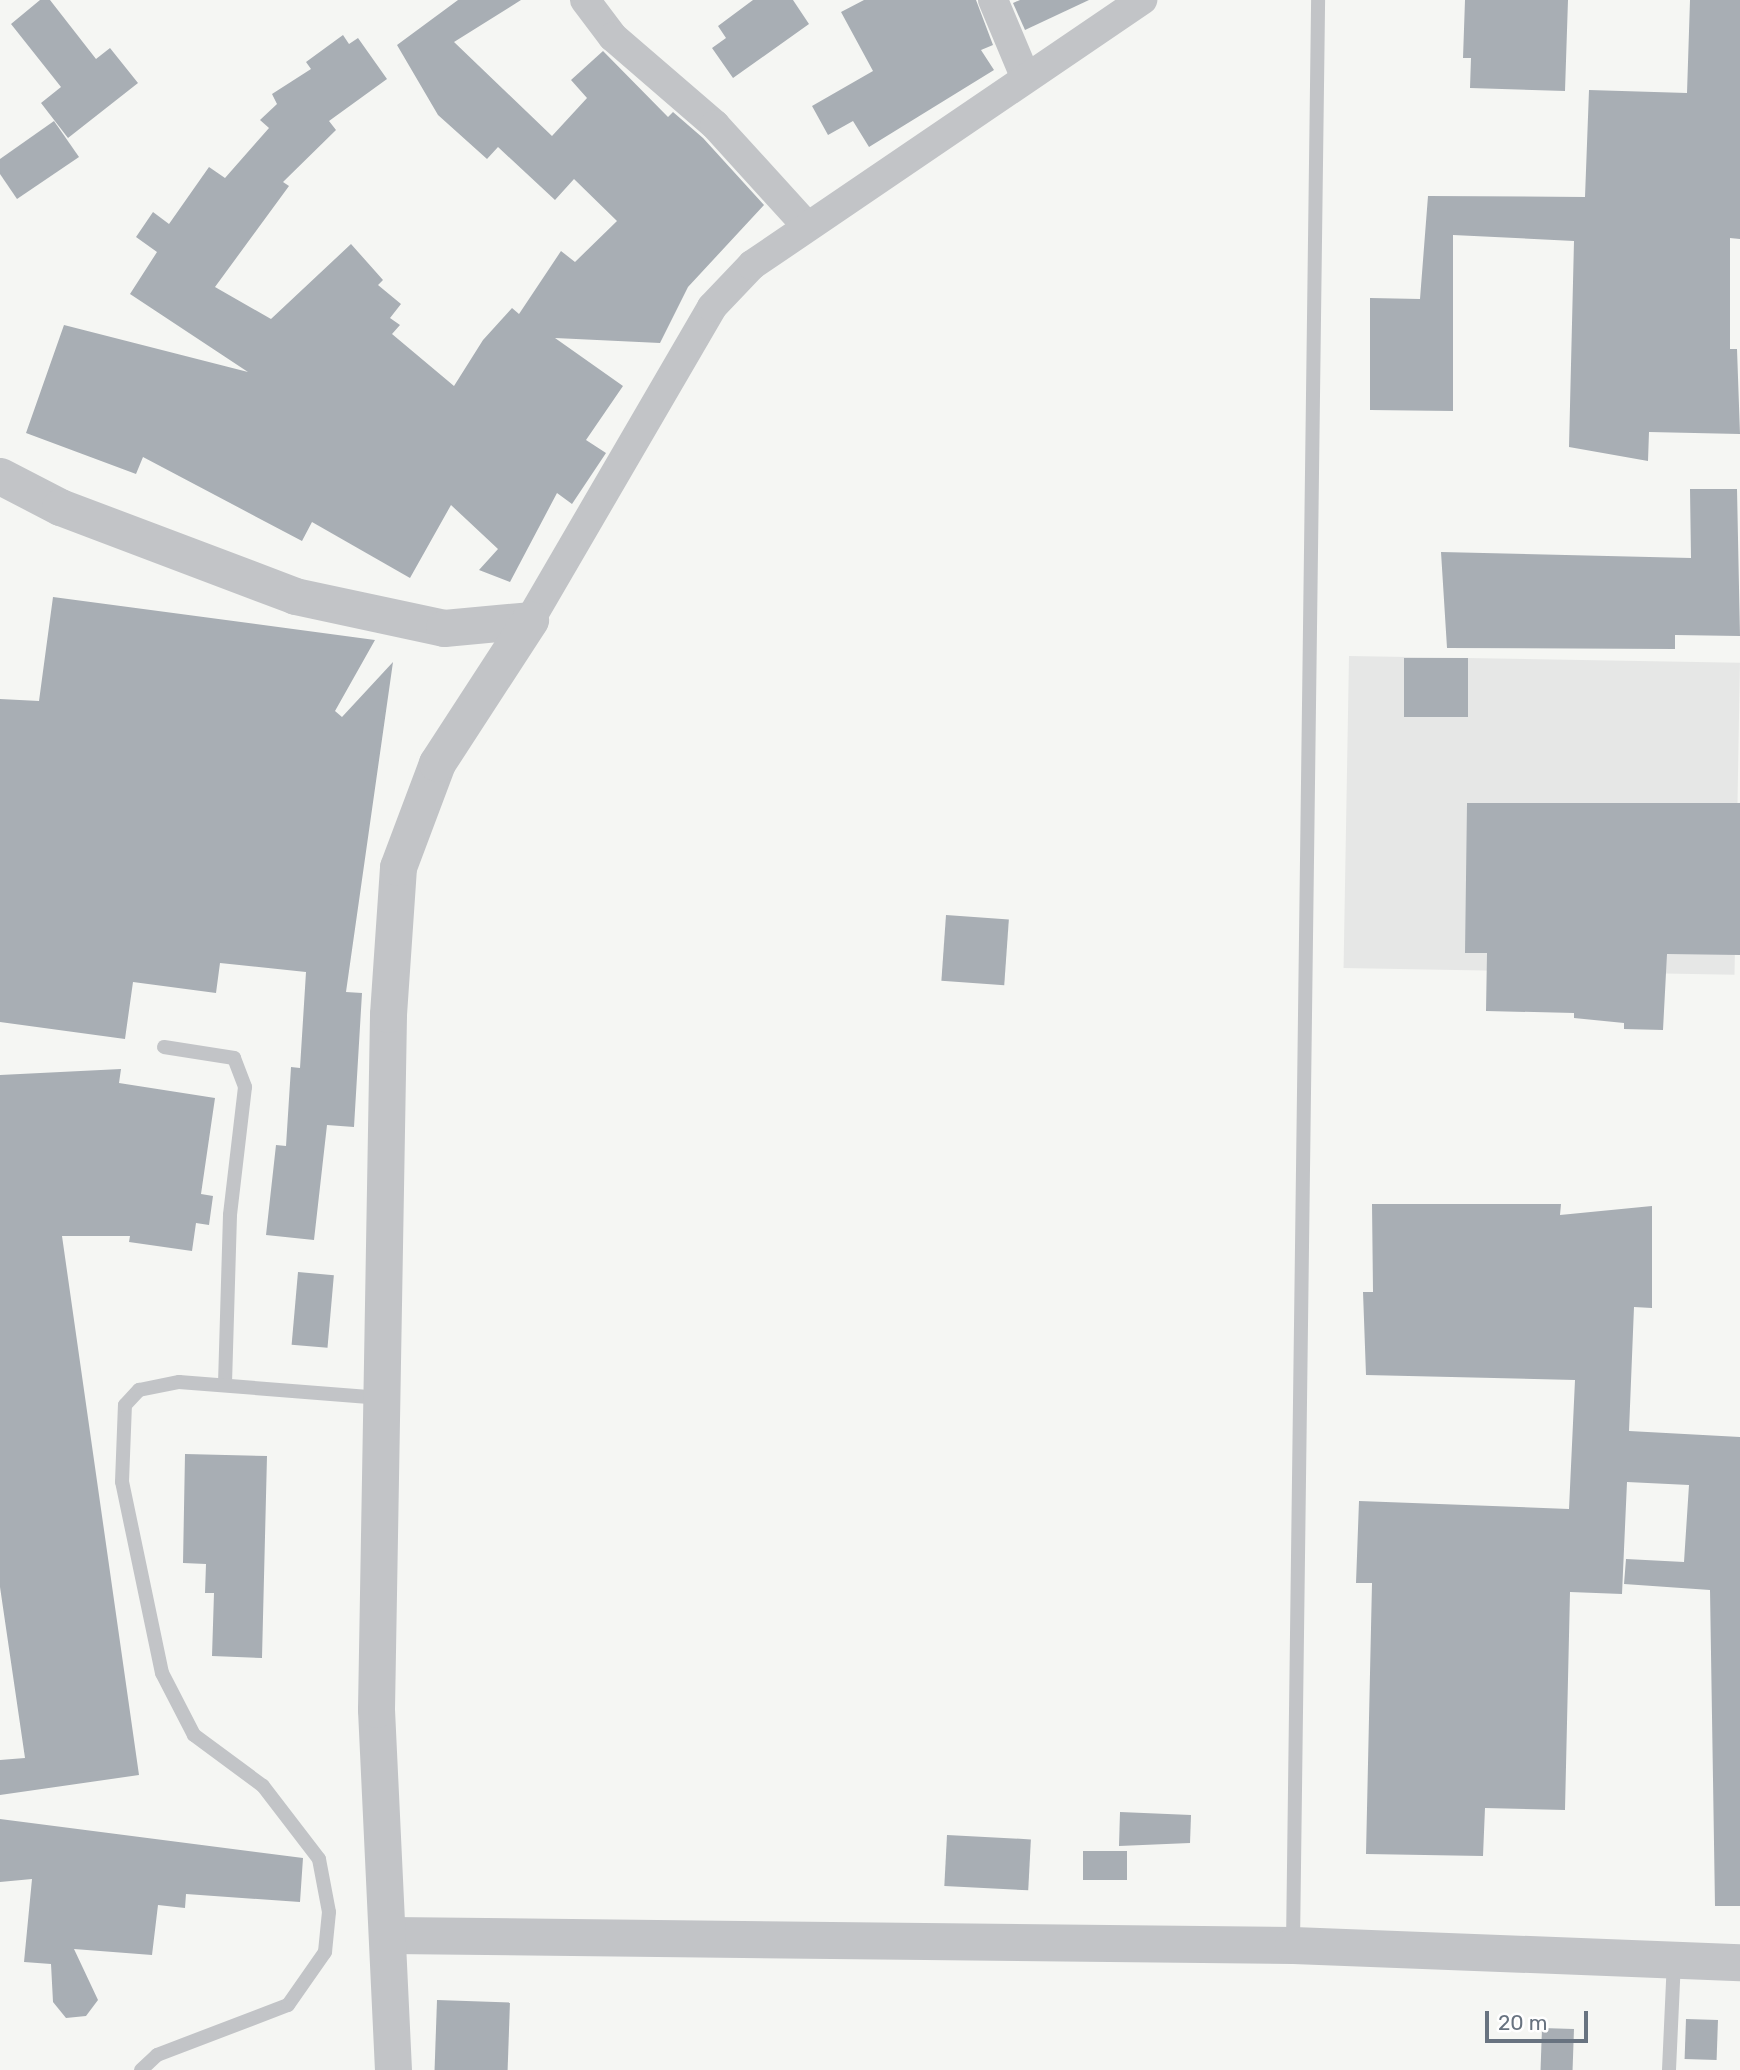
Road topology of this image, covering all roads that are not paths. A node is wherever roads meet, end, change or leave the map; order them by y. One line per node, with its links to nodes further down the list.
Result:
1 (585, 0): 6 (street)
2 (993, 0): 5 (street)
3 (1142, 0): 5 (street)
4 (1318, 0): 13 (lane)
5 (1025, 76): 6 (street)
6 (805, 224): 8 (street)
7 (0, 476): 8 (street)
8 (530, 620): 11 (street)
9 (164, 1047): 10 (lane)
10 (225, 1385): 11 (lane); 16 (lane)
11 (383, 1398): 12 (street)
12 (391, 1935): 13 (street); 17 (street)
13 (1293, 1945): 14 (street)
14 (1674, 1960): 15 (street); 18 (lane)
15 (1740, 1962)
16 (141, 2070)
17 (393, 2070)
18 (1669, 2070)

